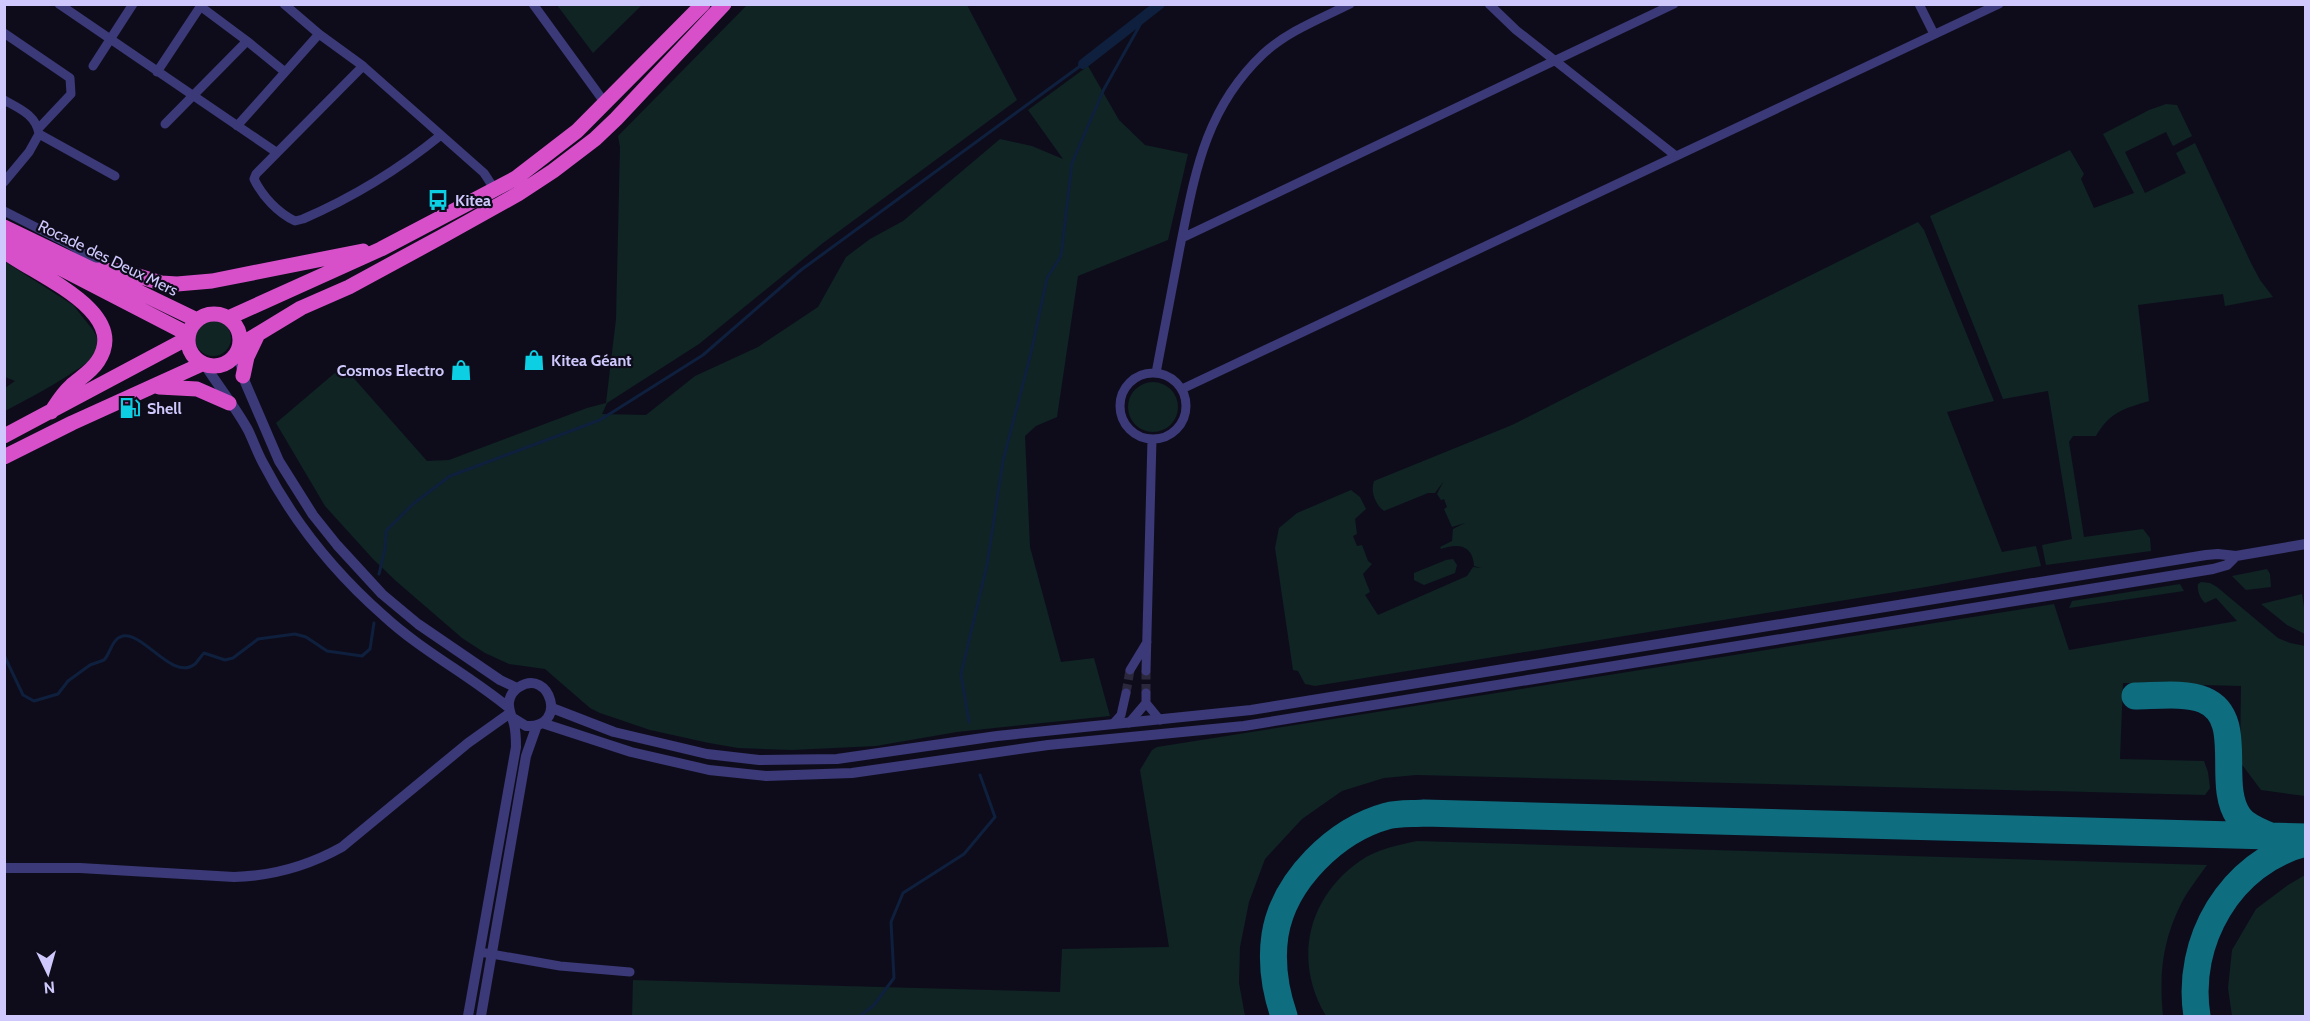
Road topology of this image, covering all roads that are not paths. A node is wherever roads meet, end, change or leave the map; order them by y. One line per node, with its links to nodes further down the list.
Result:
1 (59, 4): 16 (street)
2 (133, 4): 16 (street)
3 (284, 4): 14 (street)
4 (533, 4): 25 (street)
5 (703, 4): 25 (highway)
6 (724, 4): 44 (highway)
7 (1350, 4): 37 (street)
8 (1489, 4): 18 (street)
9 (1674, 4): 18 (street)
10 (1919, 4): 15 (street)
11 (1998, 4): 15 (street)
12 (201, 5): 17 (street); 21 (street)
13 (4, 33): 28 (street)
14 (319, 34): 20 (street); 22 (street)
15 (1934, 34): 31 (street)
16 (109, 40): 19 (street); 21 (street)
17 (247, 41): 22 (street); 23 (street)
18 (1555, 60): 31 (street); 37 (street)
19 (93, 66)
20 (363, 66): 29 (street); 30 (street)
21 (156, 72): 23 (street)
22 (285, 72): 27 (street)
23 (194, 96): 26 (street); 27 (street)
24 (4, 100): 28 (street)
25 (605, 103): 34 (highway)
26 (165, 124)
27 (237, 126): 30 (street)
28 (39, 132): 32 (street); 33 (street)
29 (441, 135): 30 (street); 34 (street)
30 (276, 152)
31 (1676, 156): 51 (street)
32 (115, 176)
33 (4, 182)
34 (495, 190): 39 (highway)
35 (4, 211): 41 (street)
36 (4, 227): 41 (highway, Rocade des Deux Mers)
37 (1182, 238): 48 (street)
38 (4, 239): 45 (highway, Rocade des Deux Mers)
39 (381, 249): 41 (highway); 42 (highway)
40 (4, 251): 53 (highway)
41 (103, 270): 43 (highway, Rocade des Deux Mers)
42 (228, 318): 43 (highway); 46 (highway)
43 (197, 320): 45 (highway)
44 (260, 332): 46 (highway); 49 (highway)
45 (188, 336): 47 (highway); 53 (highway)
46 (239, 349): 47 (highway); 49 (street)
47 (203, 364): 50 (highway); 52 (street)
48 (1156, 373): 51 (street); 55 (street)
49 (243, 376): 62 (street)
50 (153, 387): 52 (highway); 56 (highway)
51 (1182, 389): 55 (street)
52 (229, 403): 69 (street)
53 (51, 412): 54 (highway)
54 (4, 436)
55 (1152, 440): 59 (street)
56 (4, 457)
57 (2306, 544): 58 (street)
58 (2236, 556): 65 (street); 70 (street)
59 (1147, 642): 60 (street); 61 (street)
60 (1130, 670)
61 (1146, 671)
62 (517, 688): 68 (street); 69 (street)
63 (1126, 693): 75 (street)
64 (1146, 693): 66 (street)
65 (1299, 702): 67 (street); 70 (street)
66 (1146, 703): 72 (street); 73 (street)
67 (1281, 705): 71 (street); 72 (street)
68 (552, 708): 74 (street); 75 (street)
69 (510, 713): 74 (street); 76 (street); 77 (street)
70 (1302, 717): 71 (street)
71 (1284, 719): 74 (street)
72 (1160, 720): 73 (street)
73 (1129, 723): 75 (street)
74 (539, 724): 78 (street)
75 (1113, 724)
76 (4, 868)
77 (480, 952): 78 (street); 80 (street)
78 (492, 954): 79 (street); 81 (street)
79 (630, 972)
80 (468, 1017)
81 (481, 1017)

